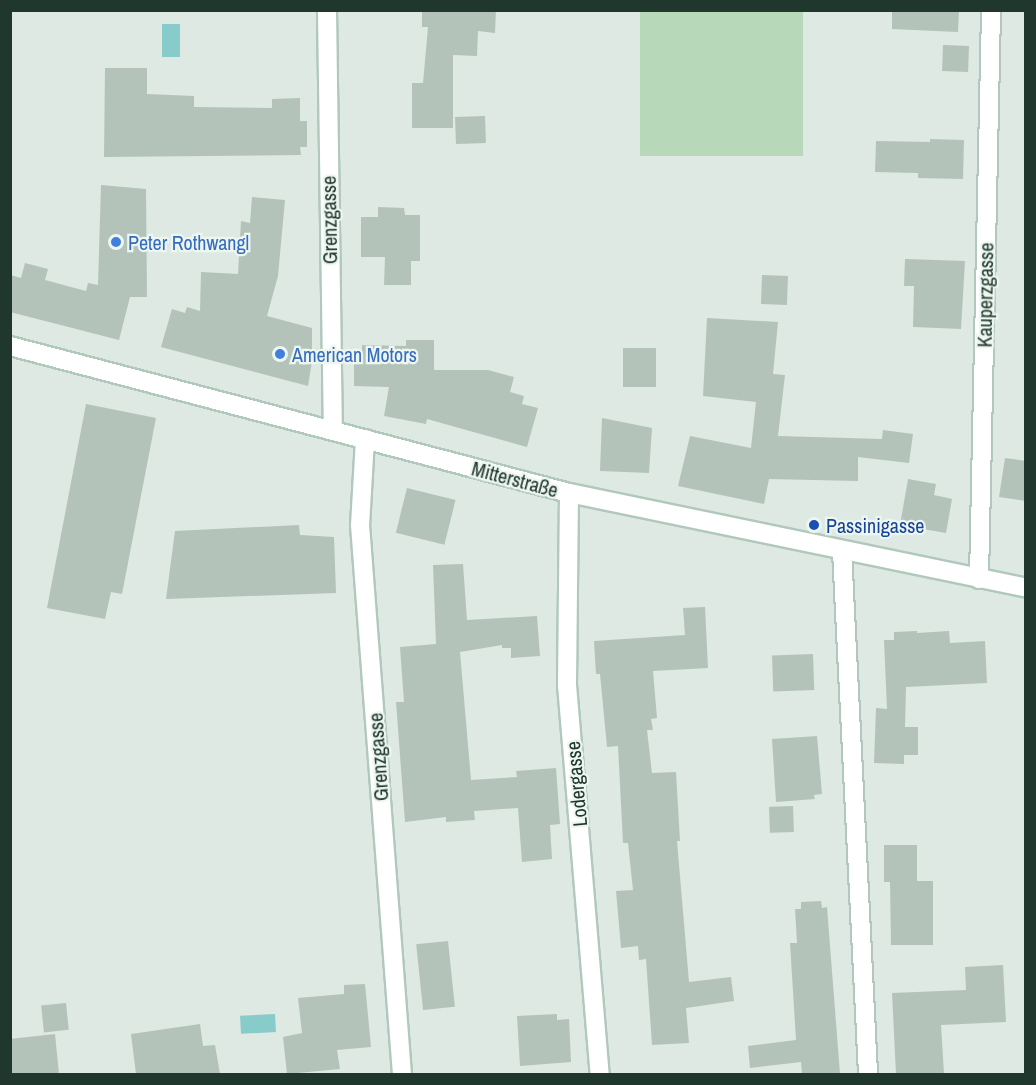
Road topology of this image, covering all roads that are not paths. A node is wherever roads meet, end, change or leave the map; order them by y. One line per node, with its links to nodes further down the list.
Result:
1 (327, 10): 4 (street, Grenzgasse)
2 (991, 10): 8 (street, Kauperzgasse)
3 (10, 346): 4 (street, Mitterstraße)
4 (333, 430): 5 (street, Mitterstraße)
5 (365, 439): 6 (street, Mitterstraße); 10 (street, Grenzgasse)
6 (569, 493): 7 (street, Mitterstraße); 11 (street, Lodergasse)
7 (842, 550): 8 (street, Mitterstraße); 12 (street)
8 (979, 579): 9 (street, Mitterstraße)
9 (1026, 588)
10 (402, 1074)
11 (600, 1074)
12 (868, 1074)

